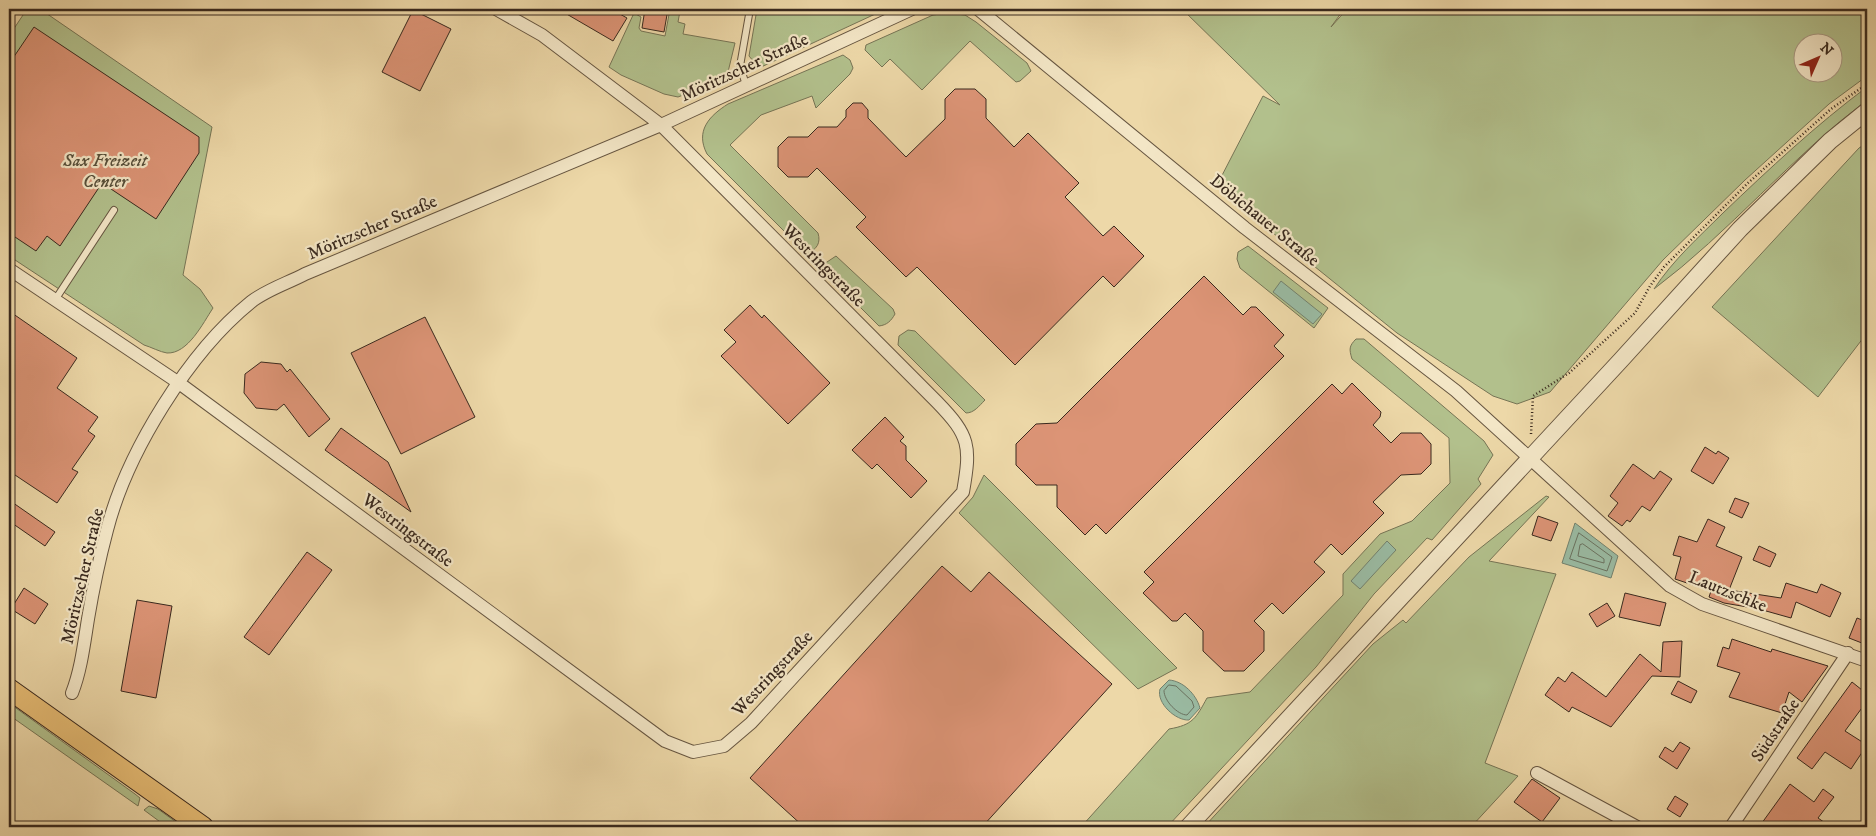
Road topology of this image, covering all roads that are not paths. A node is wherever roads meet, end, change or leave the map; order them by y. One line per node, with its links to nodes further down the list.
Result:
1 (496, 9): 7 (street, Westringstraße)
2 (750, 9): 5 (lane)
3 (912, 9): 5 (street, Möritzscher Straße)
4 (978, 9): 12 (street, Döbichauer Straße)
5 (746, 85): 7 (street, Möritzscher Straße)
6 (1867, 111): 12 (street)
7 (661, 124): 11 (street, Möritzscher Straße); 11 (street, Westringstraße)
8 (114, 210): 10 (lane)
9 (9, 269): 10 (street, Westringstraße)
10 (55, 300): 11 (street, Westringstraße)
11 (180, 383): 16 (street, Möritzscher Straße)
12 (1531, 457): 13 (street, Lautzschke); 19 (street)
13 (1848, 653): 14 (street, Lautzschke); 21 (street, Südstraße)
14 (1867, 661)
15 (9, 689): 18 (main road)
16 (72, 694)
17 (1537, 773): 20 (street)
18 (204, 827)
19 (1188, 827)
20 (1637, 827)
21 (1731, 827)

